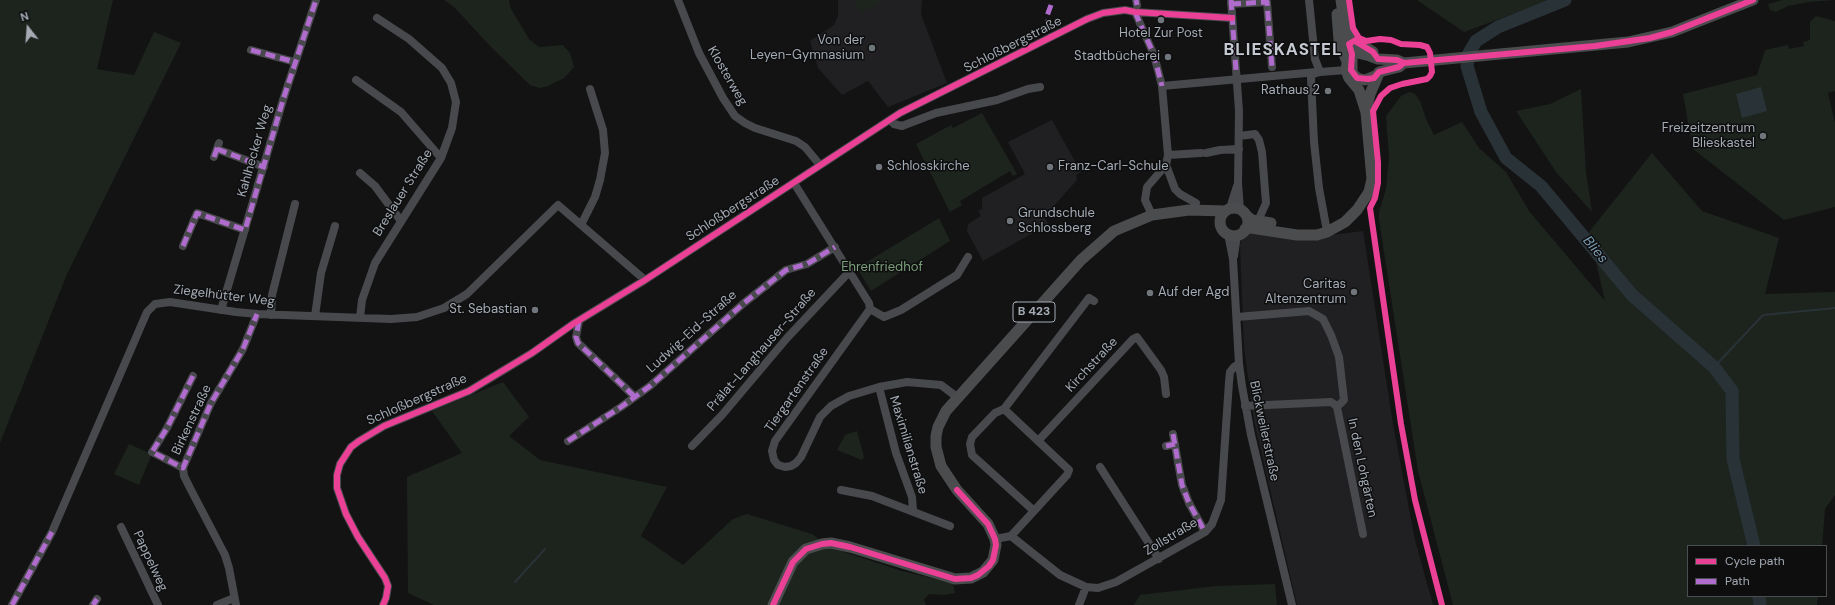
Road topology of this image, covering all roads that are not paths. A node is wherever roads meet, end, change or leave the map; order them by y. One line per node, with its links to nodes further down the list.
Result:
1 (316, 0): 14 (street, Kahlhecker Weg)
2 (678, 0): 34 (street, Klosterweg)
3 (1309, 0): 18 (street)
4 (1336, 0): 15 (main road)
5 (1341, 0): 11 (main road)
6 (1753, 0): 16 (main road)
7 (1231, 2): 10 (street); 17 (street)
8 (1136, 6): 10 (street, Schloßbergstraße); 24 (street); 28 (street, Schloßbergstraße)
9 (377, 18): 33 (street, Breslauer Straße)
10 (1232, 18): 22 (street)
11 (1346, 30): 13 (main road); 15 (main road)
12 (251, 50): 14 (street)
13 (1378, 59): 15 (main road); 16 (main road); 20 (main road)
14 (295, 62): 36 (street, Kahlhecker Weg)
15 (1349, 63): 18 (street); 20 (main road); 27 (main road)
16 (1404, 63): 20 (main road)
17 (1272, 67)
18 (1320, 72): 19 (street); 23 (street)
19 (1302, 73): 22 (street); 23 (street)
20 (1378, 74): 27 (main road)
21 (356, 80): 33 (street)
22 (1237, 80): 24 (street); 29 (street)
23 (1310, 81): 48 (street)
24 (1162, 86): 32 (street)
25 (1040, 87): 28 (street)
26 (590, 89): 46 (street)
27 (1366, 112): 48 (main road)
28 (891, 120): 34 (street, Schloßbergstraße)
29 (1239, 136): 30 (street); 44 (street)
30 (1239, 149): 32 (street); 41 (street)
31 (217, 150): 36 (street)
32 (1168, 155): 35 (street)
33 (441, 158): 43 (street, Breslauer Straße)
34 (820, 165): 38 (street, Schloßbergstraße)
35 (1166, 165): 40 (street); 42 (street)
36 (264, 167): 49 (street, Kahlhecker Weg)
37 (360, 173): 43 (street)
38 (794, 183): 52 (street); 55 (street, Schloßbergstraße)
39 (294, 204): 60 (street)
40 (1198, 207): 41 (main road, B 423); 42 (main road, B 423); 45 (main road, B 423)
41 (1236, 211): 44 (main road, B 423); 45 (main road); 50 (main road)
42 (1152, 214): 70 (main road, B 423)
43 (402, 221): 63 (street, Breslauer Straße)
44 (1258, 221): 48 (main road, B 423)
45 (1220, 222): 50 (main road, B 423)
46 (581, 225): 55 (street); 63 (street, Ziegelhütter Weg)
47 (335, 226): 61 (street)
48 (1330, 228): 50 (main road)
49 (245, 230): 51 (street); 58 (street, Kahlhecker Weg)
50 (1237, 233): 62 (street, Blickweilerstraße)
51 (183, 246)
52 (834, 247): 54 (street); 69 (street, Ludwig-Eid-Straße)
53 (968, 257): 57 (street)
54 (850, 271): 57 (street); 77 (street, Prälat-Langhauser-Straße)
55 (645, 280): 64 (street, Schloßbergstraße)
56 (1094, 301): 73 (street)
57 (870, 309): 67 (street, Tiergartenstraße)
58 (221, 310): 59 (street, Ziegelhütter Weg); 92 (street, Ziegelhütter Weg)
59 (257, 314): 60 (street, Ziegelhütter Weg); 79 (street, Birkenstraße)
60 (271, 315): 61 (street, Ziegelhütter Weg)
61 (315, 316): 63 (street, Ziegelhütter Weg)
62 (1237, 316): 65 (street, Blickweilerstraße); 72 (street, In den Lohgärten)
63 (360, 318)
64 (578, 321): 69 (street); 95 (street, Schloßbergstraße)
65 (1239, 364): 71 (street, Blickweilerstraße); 85 (street, Zollstraße)
66 (193, 376): 79 (street)
67 (878, 387): 70 (street, Tiergartenstraße); 82 (street, Maximilianstraße)
68 (1166, 394): 76 (street, Kirchstraße)
69 (635, 397): 75 (street, Ludwig-Eid-Straße)
70 (958, 397): 88 (main road, B 423)
71 (1245, 406): 72 (street, In den Lohgärten); 98 (street, Blickweilerstraße)
72 (1337, 407): 86 (street, In den Lohgärten)
73 (1004, 409): 76 (street); 81 (street)
74 (1173, 434): 85 (street)
75 (568, 441)
76 (1038, 441): 81 (street)
77 (692, 446)
78 (1100, 467): 89 (street)
79 (183, 468): 91 (street, Birkenstraße)
80 (841, 490): 82 (street, Maximilianstraße)
81 (1033, 510): 87 (street)
82 (913, 511): 83 (street, Maximilianstraße)
83 (950, 526)
84 (121, 527): 93 (street, Pappelweg)
85 (1205, 532): 89 (street, Zollstraße)
86 (1363, 534)
87 (1011, 536): 88 (street); 90 (street, Zollstraße)
88 (995, 539): 96 (main road)
89 (1159, 559): 90 (street, Zollstraße)
90 (1086, 587): 97 (street)
91 (235, 601): 94 (street)
92 (12, 605)
93 (158, 605)
94 (217, 605)
95 (383, 605)
96 (773, 605)
97 (1079, 605)
98 (1292, 605)

